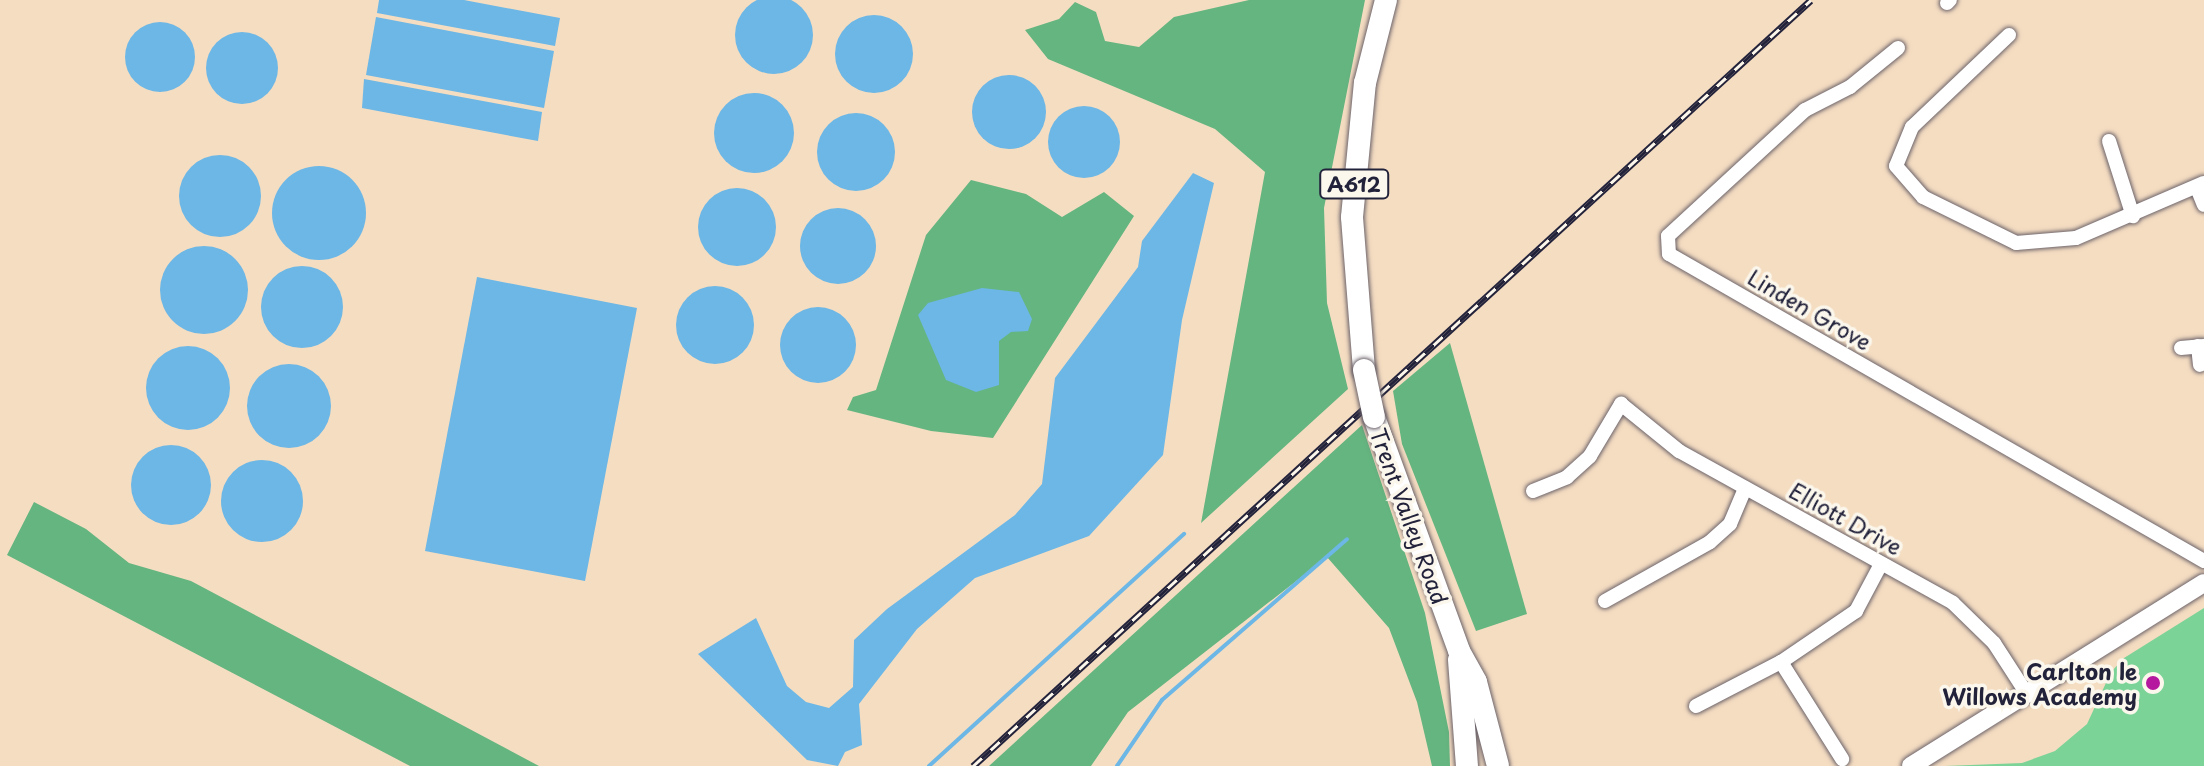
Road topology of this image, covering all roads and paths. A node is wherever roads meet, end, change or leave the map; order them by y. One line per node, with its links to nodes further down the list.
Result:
1 (1386, 0): 17 (main road, Trent Valley Road / A612, bridge)
2 (2009, 35): 7 (street)
3 (1898, 48): 13 (street, Linden Grove)
4 (2109, 141): 7 (street)
5 (2200, 185): 6 (street); 7 (street)
6 (2204, 205)
7 (2133, 216)
8 (2201, 346): 9 (street); 10 (street)
9 (2181, 348)
10 (2200, 365)
11 (1745, 488): 12 (street, Elliott Drive); 14 (street, Elliott Drive); 16 (street)
12 (1533, 491)
13 (2204, 561)
14 (1881, 564): 18 (street); 19 (street, Elliott Drive)
15 (2204, 583): 19 (street)
16 (1605, 601)
17 (1459, 651): 22 (main road, Trent Valley Road / A612); 23 (main road, Trent Valley Road / A612)
18 (1781, 662): 20 (street); 21 (street)
19 (2027, 694): 24 (street)
20 (1696, 706)
21 (1842, 759)
22 (1467, 766)
23 (1498, 766)
24 (1911, 766)

